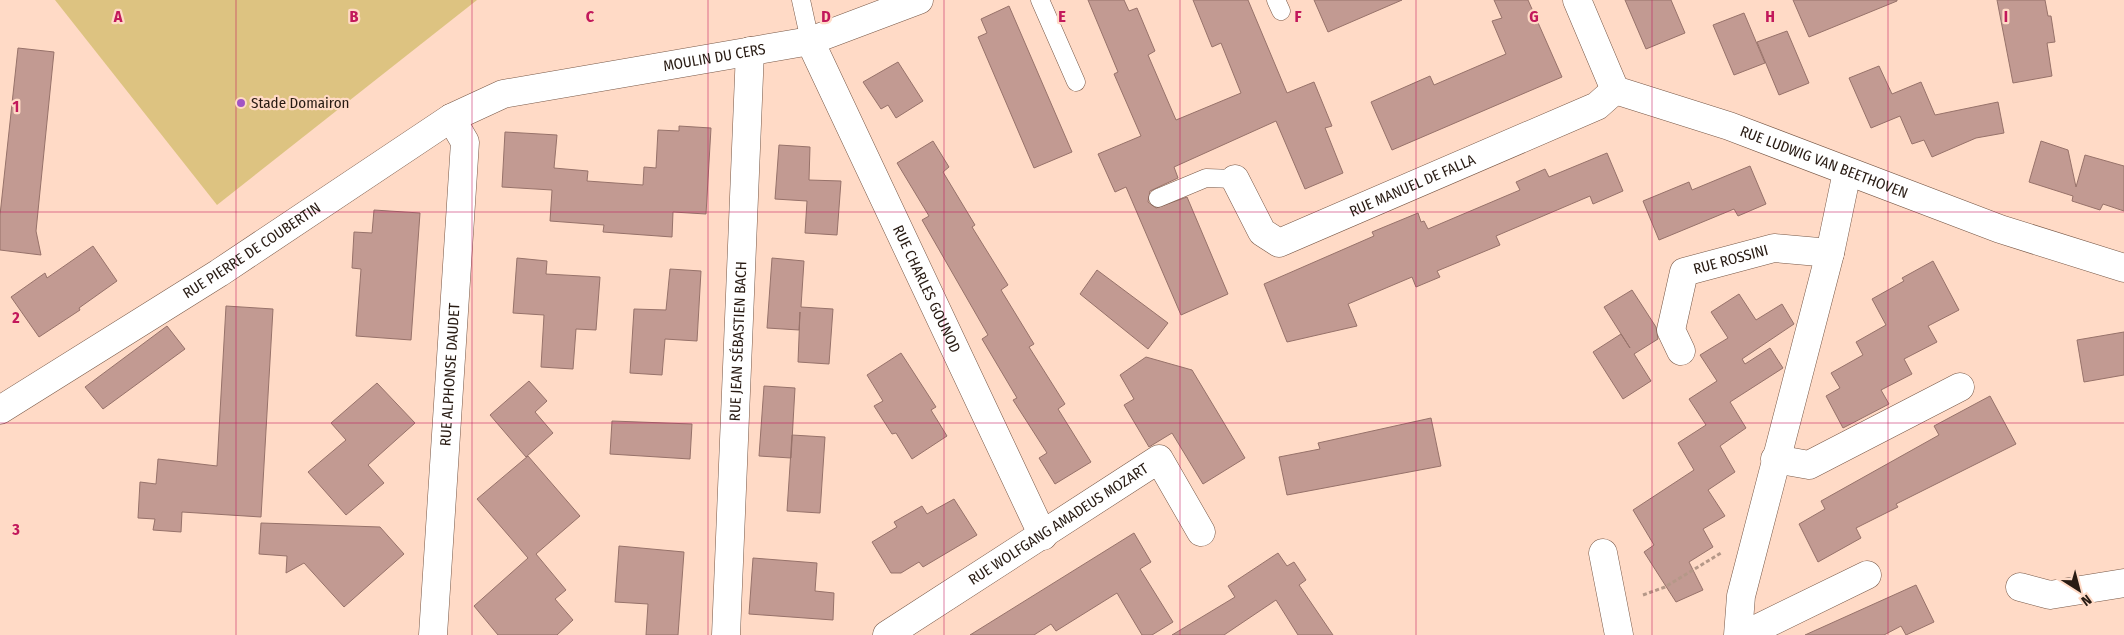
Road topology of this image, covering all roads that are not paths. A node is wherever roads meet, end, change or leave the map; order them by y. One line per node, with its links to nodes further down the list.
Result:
1 (801, 0): 5 (lane)
2 (916, 0): 5 (street, MOULIN DU CERS)
3 (1040, 0): 7 (lane)
4 (1577, 0): 8 (street)
5 (810, 41): 6 (street, MOULIN DU CERS); 21 (street, RUE CHARLES GOUNOD)
6 (750, 51): 9 (street, MOULIN DU CERS); 26 (street, RUE JEAN SÉBASTIEN BACH)
7 (1076, 82)
8 (1614, 90): 11 (street, RUE LUDWIG VAN BEETHOVEN); 12 (street, RUE MANUEL DE FALLA)
9 (503, 94): 10 (street, RUE PIERRE DE COUBERTIN)
10 (451, 118): 18 (street, RUE PIERRE DE COUBERTIN); 27 (street, RUE ALPHONSE DAUDET)
11 (1847, 172): 14 (street); 15 (street, RUE LUDWIG VAN BEETHOVEN)
12 (1235, 178): 13 (lane)
13 (1158, 198)
14 (1830, 253): 16 (street, RUE ROSSINI); 19 (street)
15 (2124, 268)
16 (1681, 351)
17 (1960, 387): 19 (street)
18 (0, 410)
19 (1775, 459): 30 (street)
20 (1202, 532): 21 (street, RUE WOLFGANG AMADEUS MOZART)
21 (1043, 536): 28 (street, RUE WOLFGANG AMADEUS MOZART)
22 (1603, 553): 29 (street)
23 (1867, 575): 31 (street)
24 (2124, 583): 25 (street)
25 (2020, 587)
26 (728, 634)
27 (432, 635)
28 (887, 635)
29 (1619, 635)
30 (1738, 635)
31 (1744, 635)

